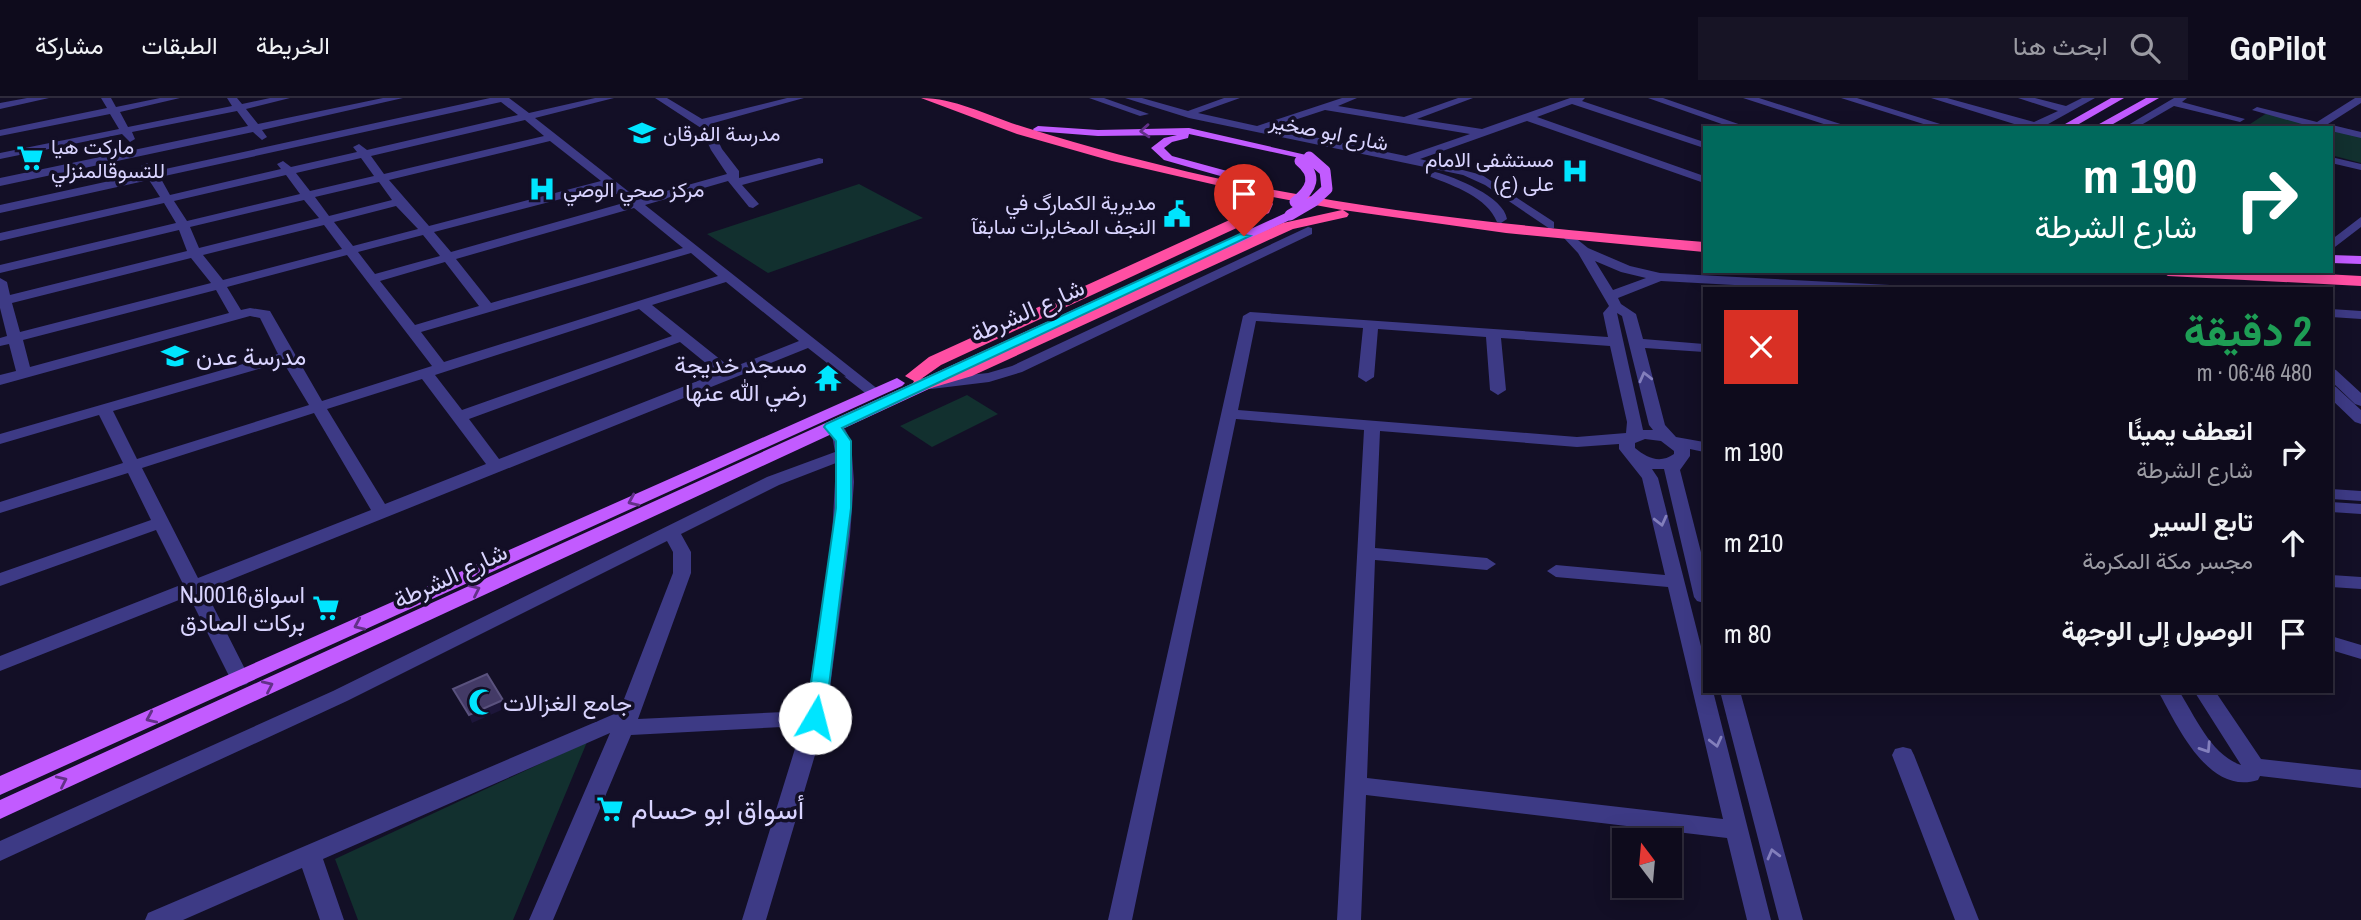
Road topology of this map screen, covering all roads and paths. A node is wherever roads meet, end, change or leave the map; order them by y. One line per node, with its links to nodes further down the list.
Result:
1 (44, 98): 33 (street)
2 (106, 98): 36 (street)
3 (176, 98): 36 (street)
4 (285, 98): 31 (street)
5 (320, 98): 39 (street)
6 (398, 98): 39 (street)
7 (503, 98): 41 (street); 62 (street)
8 (609, 98): 41 (street)
9 (660, 98): 45 (street)
10 (799, 98): 45 (street)
11 (927, 98): 83 (highway)
12 (948, 98): 59 (highway)
13 (1094, 98): 94 (street, شارع ابو صخير)
14 (1130, 98): 32 (street)
15 (1181, 98): 32 (street)
16 (1236, 98): 40 (street)
17 (1352, 98): 34 (street)
18 (1468, 98): 44 (street)
19 (1653, 98): 46 (street)
20 (1748, 98): 47 (street)
21 (1846, 98): 48 (street)
22 (1936, 98): 49 (street)
23 (2023, 98): 37 (street)
24 (2119, 98): 35 (main road)
25 (2154, 98): 52 (main road)
26 (2276, 98): 38 (street)
27 (1576, 99): 42 (street); 67 (street)
28 (2178, 100): 43 (street); 53 (street)
29 (2361, 100): 56 (street)
30 (2085, 101): 35 (main road); 37 (street)
31 (235, 103): 57 (street); 61 (street)
32 (1148, 103): 40 (street)
33 (0, 106)
34 (1324, 107): 44 (street); 60 (street)
35 (2099, 108): 51 (main road)
36 (113, 110): 61 (street); 64 (street)
37 (2067, 110): 50 (street)
38 (2257, 110): 43 (street); 55 (street)
39 (331, 112): 57 (street); 62 (street)
40 (1195, 116): 60 (street)
41 (526, 117): 66 (street); 70 (street)
42 (1527, 117): 63 (street); 82 (street)
43 (2240, 119): 54 (street)
44 (1403, 120): 63 (street)
45 (703, 122): 81 (street)
46 (1739, 126)
47 (1841, 126)
48 (1941, 126)
49 (2031, 126)
50 (2036, 126)
51 (2067, 126)
52 (2101, 126)
53 (2132, 126)
54 (2229, 126)
55 (2323, 126)
56 (2328, 126)
57 (255, 128): 68 (street); 69 (street)
58 (2333, 128): 65 (street)
59 (1038, 129): 72 (main road, one-way to 59); 80 (highway)
60 (1256, 129): 73 (street)
61 (125, 131): 69 (street); 71 (street)
62 (348, 132): 68 (street); 70 (street)
63 (1483, 132): 73 (street)
64 (0, 133)
65 (2361, 135)
66 (552, 138): 79 (street); 85 (street)
67 (1703, 145)
68 (271, 149): 77 (street); 78 (street)
69 (139, 153): 78 (street); 84 (street)
70 (365, 154): 77 (street); 79 (street)
71 (0, 156)
72 (1303, 158): 80 (main road); 92 (main road, bridge)
73 (1409, 159): 98 (street)
74 (819, 160): 81 (street)
75 (2334, 164): 76 (street)
76 (2361, 167)
77 (288, 171): 86 (street); 87 (street)
78 (152, 175): 87 (street); 91 (street)
79 (384, 178): 86 (street); 88 (street)
80 (1245, 179): 94 (highway)
81 (734, 180): 89 (street); 90 (street)
82 (1703, 180)
83 (1209, 181): 93 (highway); 148 (highway)
84 (0, 182)
85 (608, 183): 89 (street); 99 (street)
86 (308, 196): 95 (street); 97 (street)
87 (167, 199): 97 (street); 102 (street)
88 (399, 202): 95 (street); 99 (street)
89 (635, 203): 107 (street); 111 (street)
90 (752, 204)
91 (0, 209)
92 (1285, 212): 148 (main road); 148 (main road, شارع الشرطة)
93 (1415, 216): 101 (highway); 148 (highway)
94 (1501, 219): 98 (highway)
95 (327, 220): 108 (street); 110 (street)
96 (2361, 221): 105 (street)
97 (183, 225): 110 (street); 114 (street)
98 (1550, 225): 103 (highway)
99 (426, 230): 108 (street); 111 (street)
100 (1308, 231): 148 (street, شارع الشرطة)
101 (1568, 236): 106 (highway); 109 (street)
102 (0, 237)
103 (1703, 239)
104 (2361, 239): 105 (street)
105 (2336, 241)
106 (1703, 247)
107 (692, 249): 118 (street); 128 (street)
108 (350, 250): 120 (street); 123 (street)
109 (1583, 251): 119 (street); 126 (street)
110 (194, 253): 123 (street); 125 (street)
111 (447, 258): 120 (street); 128 (street)
112 (2333, 259): 113 (main road)
113 (2361, 260)
114 (0, 269)
115 (2333, 269): 116 (highway)
116 (2361, 271)
117 (2207, 273): 121 (highway)
118 (727, 277): 127 (street); 137 (street)
119 (1660, 278): 124 (street); 126 (street)
120 (372, 279): 133 (street)
121 (2361, 281)
122 (0, 282): 125 (street)
123 (219, 284): 130 (street); 136 (street)
124 (1848, 287)
125 (2, 301): 136 (street)
126 (1613, 302): 138 (street); 139 (street)
127 (640, 304): 135 (street); 142 (street)
128 (488, 308): 133 (street)
129 (2333, 313): 131 (street)
130 (237, 315): 141 (street); 143 (street)
131 (2361, 315)
132 (1371, 324): 134 (street); 146 (street); 155 (street)
133 (412, 330): 142 (street)
134 (1493, 333): 138 (street); 149 (street)
135 (682, 337): 144 (street); 156 (street)
136 (7, 340): 143 (street)
137 (808, 342): 144 (street); 151 (street)
138 (1616, 342): 160 (street)
139 (1636, 343): 140 (street); 162 (street, one-way to 139)
140 (1703, 348)
141 (287, 356): 153 (street); 154 (street)
142 (433, 370): 153 (street); 156 (street)
143 (24, 373): 147 (street)
144 (729, 374): 170 (street)
145 (2333, 375): 152 (street)
146 (1366, 377)
147 (0, 380)
148 (918, 381): 151 (main road, شارع الشرطة); 159 (main road, شارع الشرطة)
149 (1498, 390)
150 (2333, 392): 157 (street)
151 (874, 393): 178 (main road, شارع الشرطة, one-way to 178)
152 (2357, 394)
153 (317, 407): 169 (street); 176 (street)
154 (104, 409): 161 (street); 169 (street)
155 (1228, 414): 158 (street); 215 (street)
156 (459, 417): 170 (street)
157 (2361, 419)
158 (1372, 426): 163 (street); 182 (street)
159 (831, 427): 165 (street); 178 (main road, شارع الشرطة)
160 (1632, 437): 162 (street); 163 (street); 166 (street)
161 (0, 439)
162 (1670, 439): 164 (street); 168 (street)
163 (1577, 442): 166 (street)
164 (1703, 447)
165 (844, 454): 180 (street); 200 (street)
166 (1636, 457): 168 (street); 187 (street, one-way to 187)
167 (1703, 459): 168 (street)
168 (1678, 461): 179 (street)
169 (133, 466): 174 (street); 177 (street)
170 (496, 466): 176 (street)
171 (2333, 494): 172 (street)
172 (2361, 496)
173 (2333, 507): 175 (street)
174 (0, 508)
175 (2361, 509)
176 (381, 512): 189 (street)
177 (161, 522): 185 (street); 189 (street)
178 (592, 528): 181 (main road, شارع الشرطة)
179 (1695, 528): 190 (street)
180 (671, 532): 201 (street); 209 (street)
181 (551, 547): 194 (main road, شارع الشرطة, one-way to 194); 207 (main road, شارع الشرطة, one-way to 181)
182 (1366, 553): 183 (street); 205 (street)
183 (1487, 564)
184 (1556, 571): 187 (street)
185 (0, 580)
186 (2333, 580): 188 (street)
187 (1676, 582): 195 (street, one-way to 195)
188 (2361, 583)
189 (194, 587): 193 (street); 194 (street)
190 (1703, 589)
191 (2333, 644): 192 (street)
192 (2361, 652)
193 (0, 664)
194 (240, 679): 206 (main road, شارع الشرطة, one-way to 206)
195 (1703, 692)
196 (1703, 693): 208 (street, one-way to 208)
197 (1731, 693): 218 (street, one-way to 197)
198 (2169, 693): 203 (street, one-way to 203)
199 (2205, 693): 203 (street)
200 (815, 718): 201 (street); 214 (street)
201 (626, 722): 210 (street); 213 (street)
202 (1903, 755): 219 (street)
203 (2254, 766): 204 (street)
204 (2361, 779)
205 (1355, 785): 208 (street); 216 (street)
206 (0, 786)
207 (0, 810)
208 (1737, 830): 217 (street)
209 (0, 851)
210 (309, 854): 211 (street); 212 (street)
211 (157, 920)
212 (332, 920)
213 (541, 920)
214 (754, 920)
215 (1120, 920)
216 (1349, 920)
217 (1759, 920)
218 (1791, 920)
219 (1967, 920)

